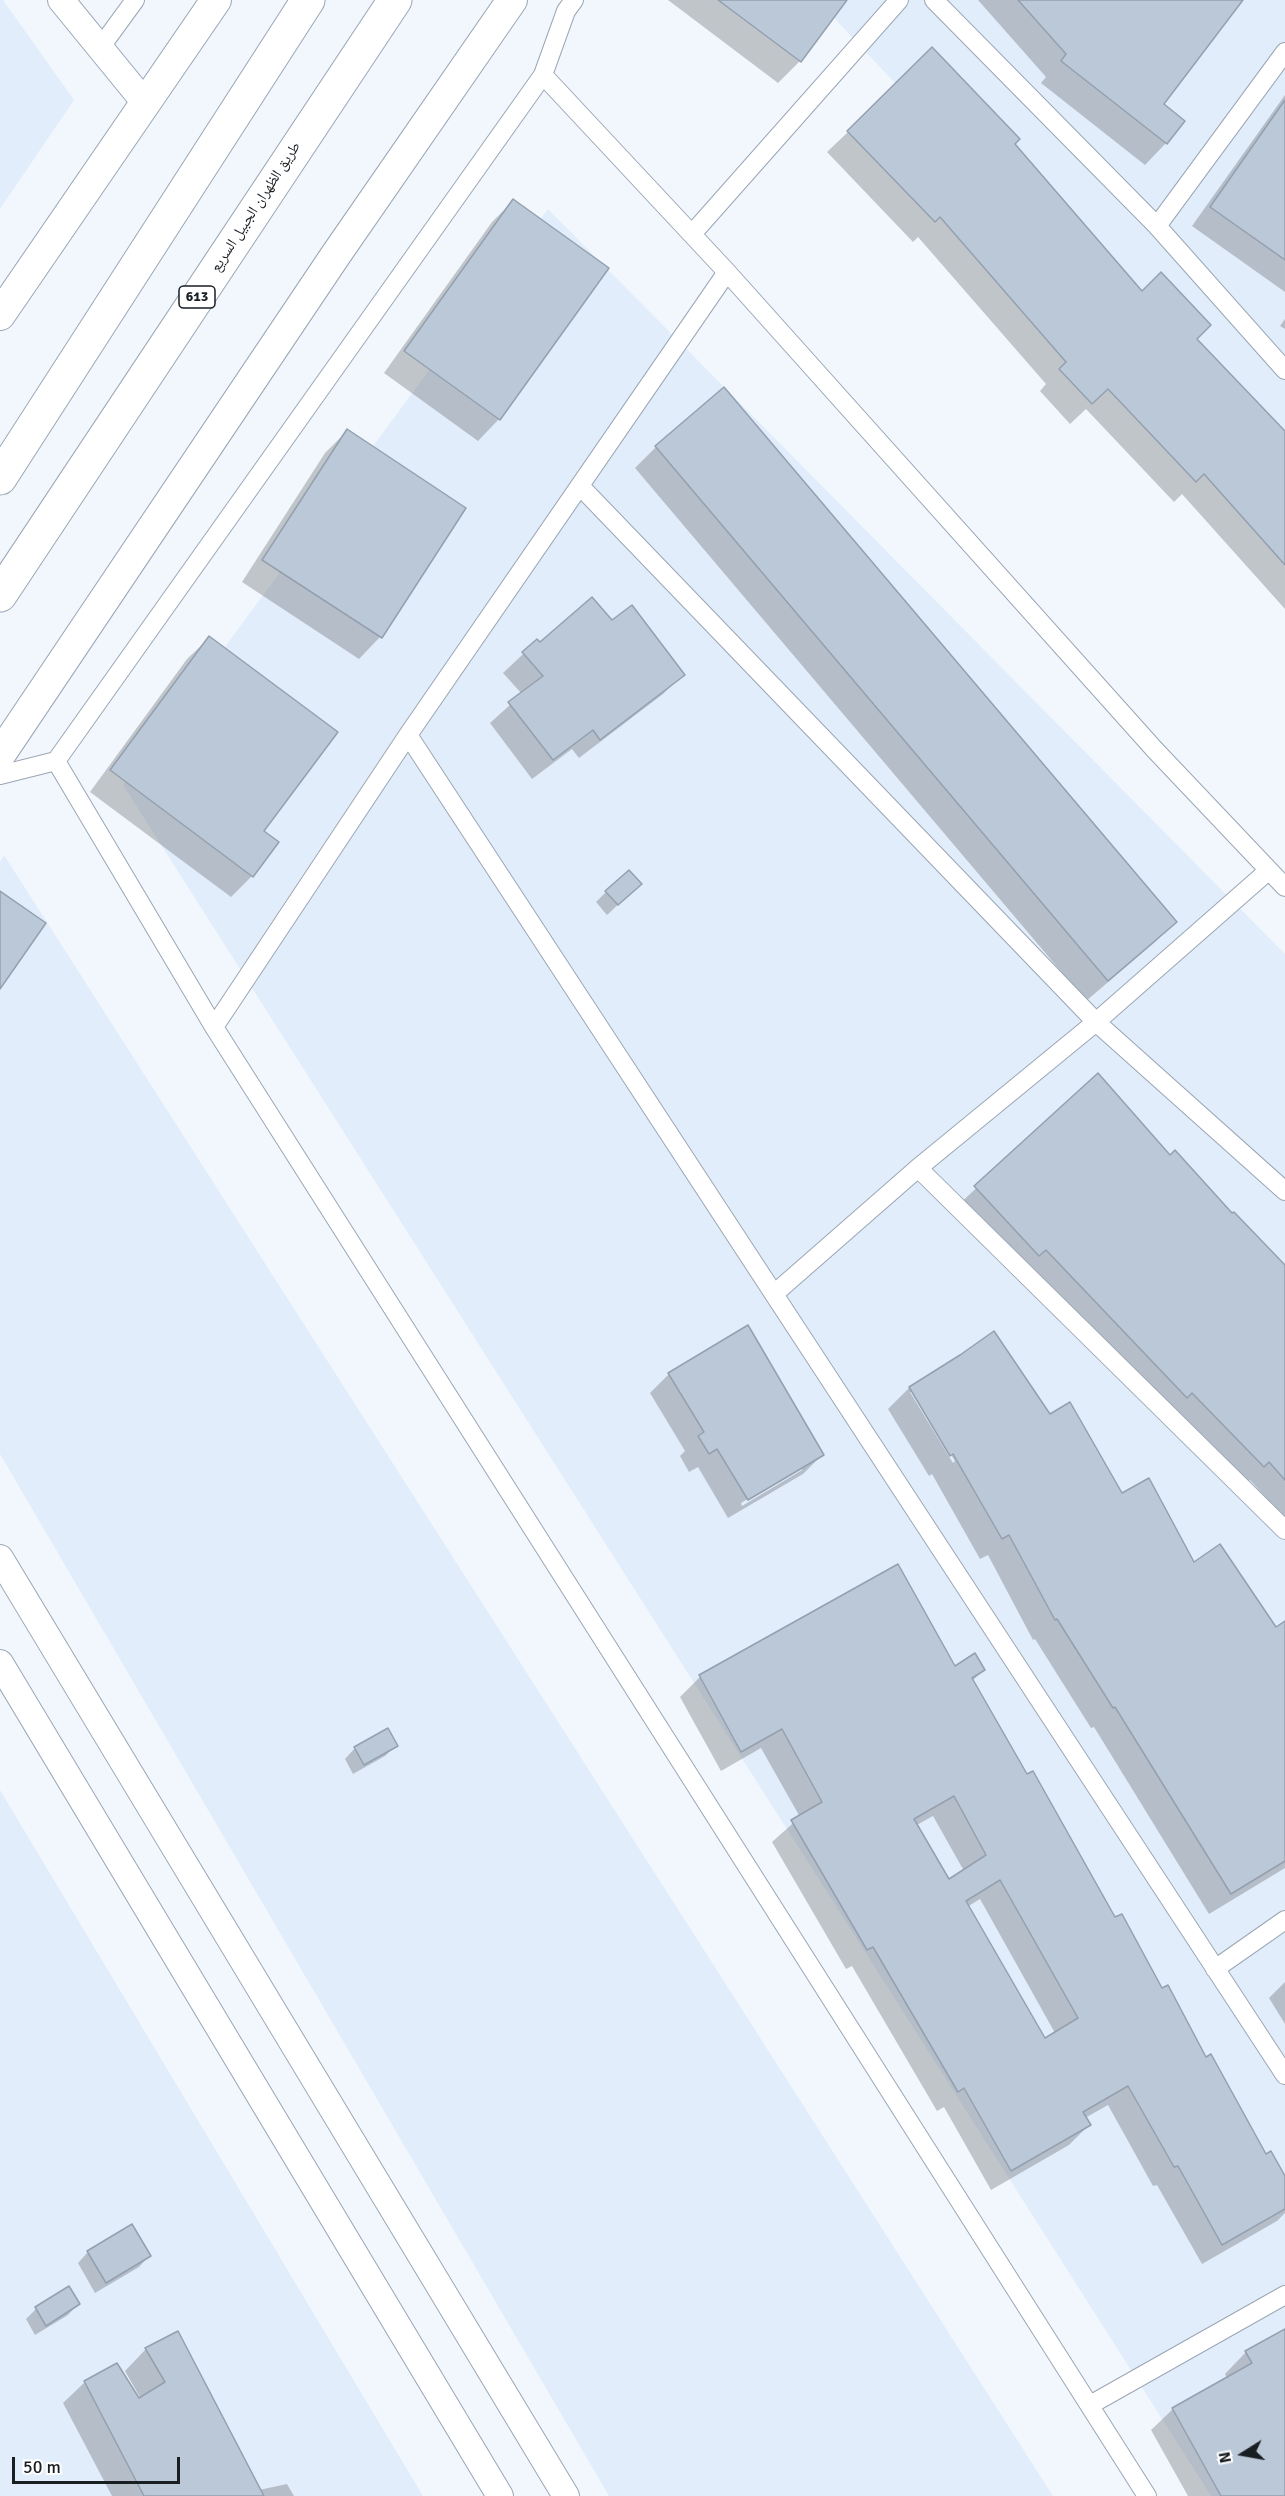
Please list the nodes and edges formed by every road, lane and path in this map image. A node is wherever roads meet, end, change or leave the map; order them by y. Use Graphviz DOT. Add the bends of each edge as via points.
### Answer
graph roads {
  1 [pos="61,0"];
  2 [pos="135,0"];
  3 [pos="216,0"];
  4 [pos="308,0"];
  5 [pos="395,0"];
  6 [pos="512,0"];
  7 [pos="574,0"];
  8 [pos="899,0"];
  9 [pos="934,0"];
  10 [pos="100,48"];
  11 [pos="1285,52"];
  12 [pos="543,75"];
  13 [pos="146,104"];
  14 [pos="1157,226"];
  15 [pos="692,234"];
  16 [pos="727,272"];
  17 [pos="0,315"];
  18 [pos="1285,369"];
  19 [pos="0,478"];
  20 [pos="580,486"];
  21 [pos="0,595"];
  22 [pos="408,735"];
  23 [pos="0,755"];
  24 [pos="56,761"];
  25 [pos="0,775"];
  26 [pos="1268,871"];
  27 [pos="1285,887"];
  28 [pos="1096,1022"];
  29 [pos="214,1027"];
  30 [pos="918,1168"];
  31 [pos="1285,1191"];
  32 [pos="774,1294"];
  33 [pos="1285,1530"];
  34 [pos="0,1558"];
  35 [pos="0,1663"];
  36 [pos="1285,1920"];
  37 [pos="1215,1969"];
  38 [pos="1285,2075"];
  39 [pos="1285,2295"];
  40 [pos="1090,2404"];
  41 [pos="500,2496"];
  42 [pos="566,2496"];
  43 [pos="1147,2496"];
  1 -- 10 [label="street"];
  2 -- 10 [label="street"];
  3 -- 13 [label="main road"];
  4 -- 19 [label="highway"];
  5 -- 21 [label="highway, طريق الظهران الجبيل السريع / 613"];
  6 -- 23 [label="main road"];
  7 -- 12 [label="street" via="566,11"];
  8 -- 15 [label="street"];
  9 -- 14 [label="street"];
  10 -- 13 [label="street"];
  11 -- 14 [label="street"];
  12 -- 15 [label="street"];
  12 -- 24 [label="street"];
  13 -- 17 [label="main road"];
  14 -- 18 [label="street"];
  15 -- 16 [label="street"];
  16 -- 20 [label="street"];
  16 -- 26 [label="street"];
  20 -- 22 [label="street"];
  20 -- 28 [label="street"];
  22 -- 29 [label="street"];
  22 -- 32 [label="street"];
  24 -- 25 [label="street"];
  24 -- 29 [label="street"];
  26 -- 27 [label="street"];
  26 -- 28 [label="street"];
  28 -- 30 [label="street"];
  28 -- 31 [label="street"];
  29 -- 40 [label="street"];
  30 -- 32 [label="street"];
  30 -- 33 [label="street"];
  32 -- 37 [label="street"];
  34 -- 42 [label="street"];
  35 -- 41 [label="street"];
  36 -- 37 [label="street"];
  37 -- 38 [label="street"];
  39 -- 40 [label="street"];
  40 -- 43 [label="street"];
}
